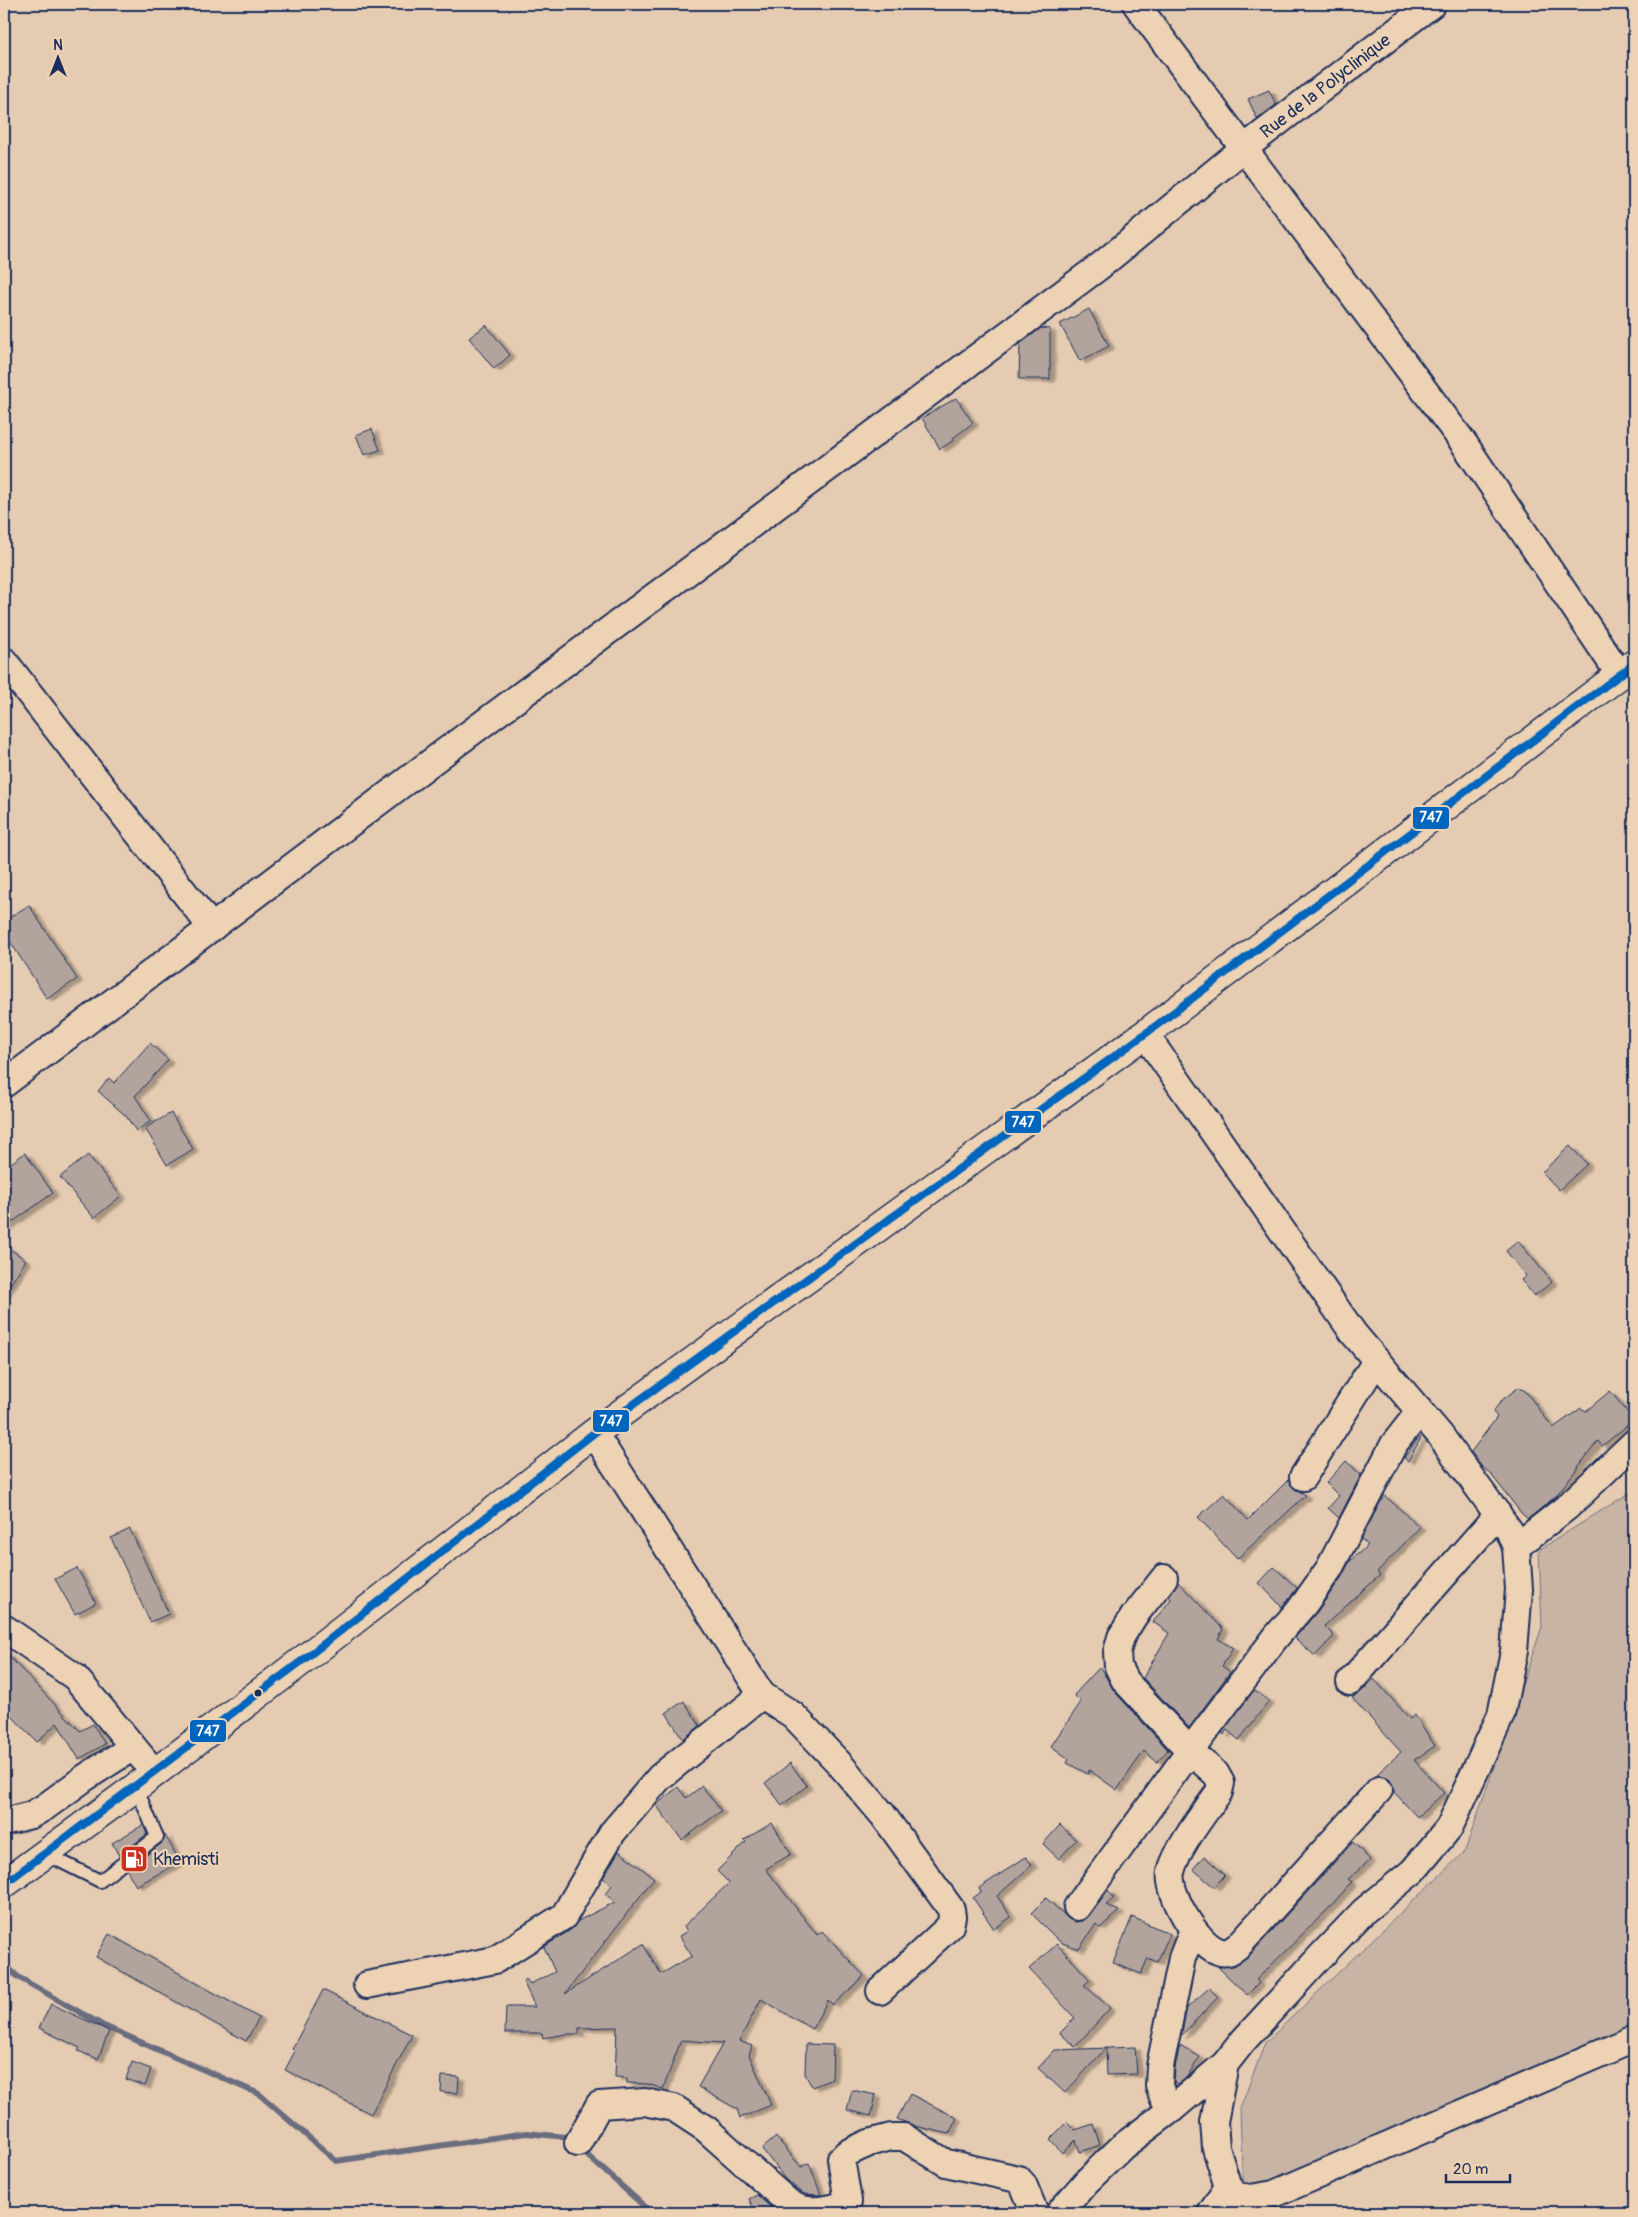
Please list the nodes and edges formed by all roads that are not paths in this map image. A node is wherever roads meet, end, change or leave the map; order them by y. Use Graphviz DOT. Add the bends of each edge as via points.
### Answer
graph roads {
  1 [pos="1136,4"];
  2 [pos="1432,4"];
  3 [pos="1244,149"];
  4 [pos="4,661"];
  5 [pos="1627,670"];
  6 [pos="212,928"];
  7 [pos="1145,1034"];
  8 [pos="4,1084"];
  9 [pos="1376,1361"];
  10 [pos="1420,1411"];
  11 [pos="594,1433"];
  12 [pos="1634,1443"];
  13 [pos="1302,1477"];
  14 [pos="1498,1514"];
  15 [pos="1516,1548"];
  16 [pos="1164,1578"];
  17 [pos="4,1628"];
  18 [pos="1350,1682"];
  19 [pos="762,1695"];
  20 [pos="133,1747"];
  21 [pos="1190,1751"];
  22 [pos="146,1780"];
  23 [pos="1379,1790"];
  24 [pos="4,1822"];
  25 [pos="40,1858"];
  26 [pos="4,1884"];
  27 [pos="1077,1907"];
  28 [pos="1193,1930"];
  29 [pos="367,1985"];
  30 [pos="880,1991"];
  31 [pos="1634,2039"];
  32 [pos="1225,2064"];
  33 [pos="1172,2109"];
  34 [pos="578,2143"];
  35 [pos="1228,2187"];
  36 [pos="1035,2213"];
  37 [pos="1059,2213"];
  38 [pos="1212,2213"];
  1 -- 3 [label="street"];
  2 -- 3 [label="street, Rue de la Polyclinique"];
  3 -- 5 [label="street" via="1463,442"];
  3 -- 6 [label="street, Rue de la Polyclinique" via="1100,266"];
  4 -- 6 [label="street"];
  5 -- 7 [label="main road"];
  6 -- 8 [label="street, Rue de la Polyclinique"];
  7 -- 9 [label="street"];
  7 -- 11 [label="main road"];
  9 -- 10 [label="street"];
  9 -- 13 [label="street"];
  10 -- 14 [label="street"];
  10 -- 21 [label="street" via="1394,1444 1329,1569"];
  11 -- 19 [label="street"];
  11 -- 22 [label="main road"];
  12 -- 15 [label="street" via="1567,1507"];
  14 -- 15 [label="street"];
  14 -- 18 [label="street"];
  15 -- 32 [label="street" via="1518,1607 1514,1651 1501,1715 1449,1828 1413,1871 1364,1911 1321,1956"];
  16 -- 21 [label="street" via="1121,1637 1118,1667 1125,1681"];
  17 -- 20 [label="street" via="75,1677"];
  19 -- 29 [label="street" via="660,1776 612,1833 564,1916 495,1960"];
  19 -- 30 [label="street" via="793,1715 838,1762 883,1815 951,1908 950,1926"];
  20 -- 22 [label="street"];
  20 -- 24 [label="street" via="86,1776 45,1807 31,1815"];
  21 -- 27 [label="street"];
  21 -- 28 [label="street" via="1216,1774 1220,1783 1218,1792 1176,1857 1171,1872 1176,1896"];
  22 -- 25 [label="main road"];
  22 -- 25 [label="lane" via="157,1837 100,1881"];
  23 -- 28 [label="street" via="1240,1946 1228,1953 1218,1952"];
  25 -- 26 [label="main road"];
  28 -- 33 [label="street" via="1180,1966 1160,2066 1163,2097"];
  31 -- 35 [label="street" via="1274,2194 1251,2198 1236,2196"];
  32 -- 33 [label="street"];
  32 -- 35 [label="street" via="1214,2122 1216,2148"];
  33 -- 37 [label="street" via="1122,2146"];
  34 -- 36 [label="street" via="599,2105 646,2102 674,2108 706,2129 788,2202 802,2209 818,2210 848,2201 841,2159 847,2153 891,2136 904,2137 946,2163 1018,2179"];
  35 -- 38 [label="street"];
}
